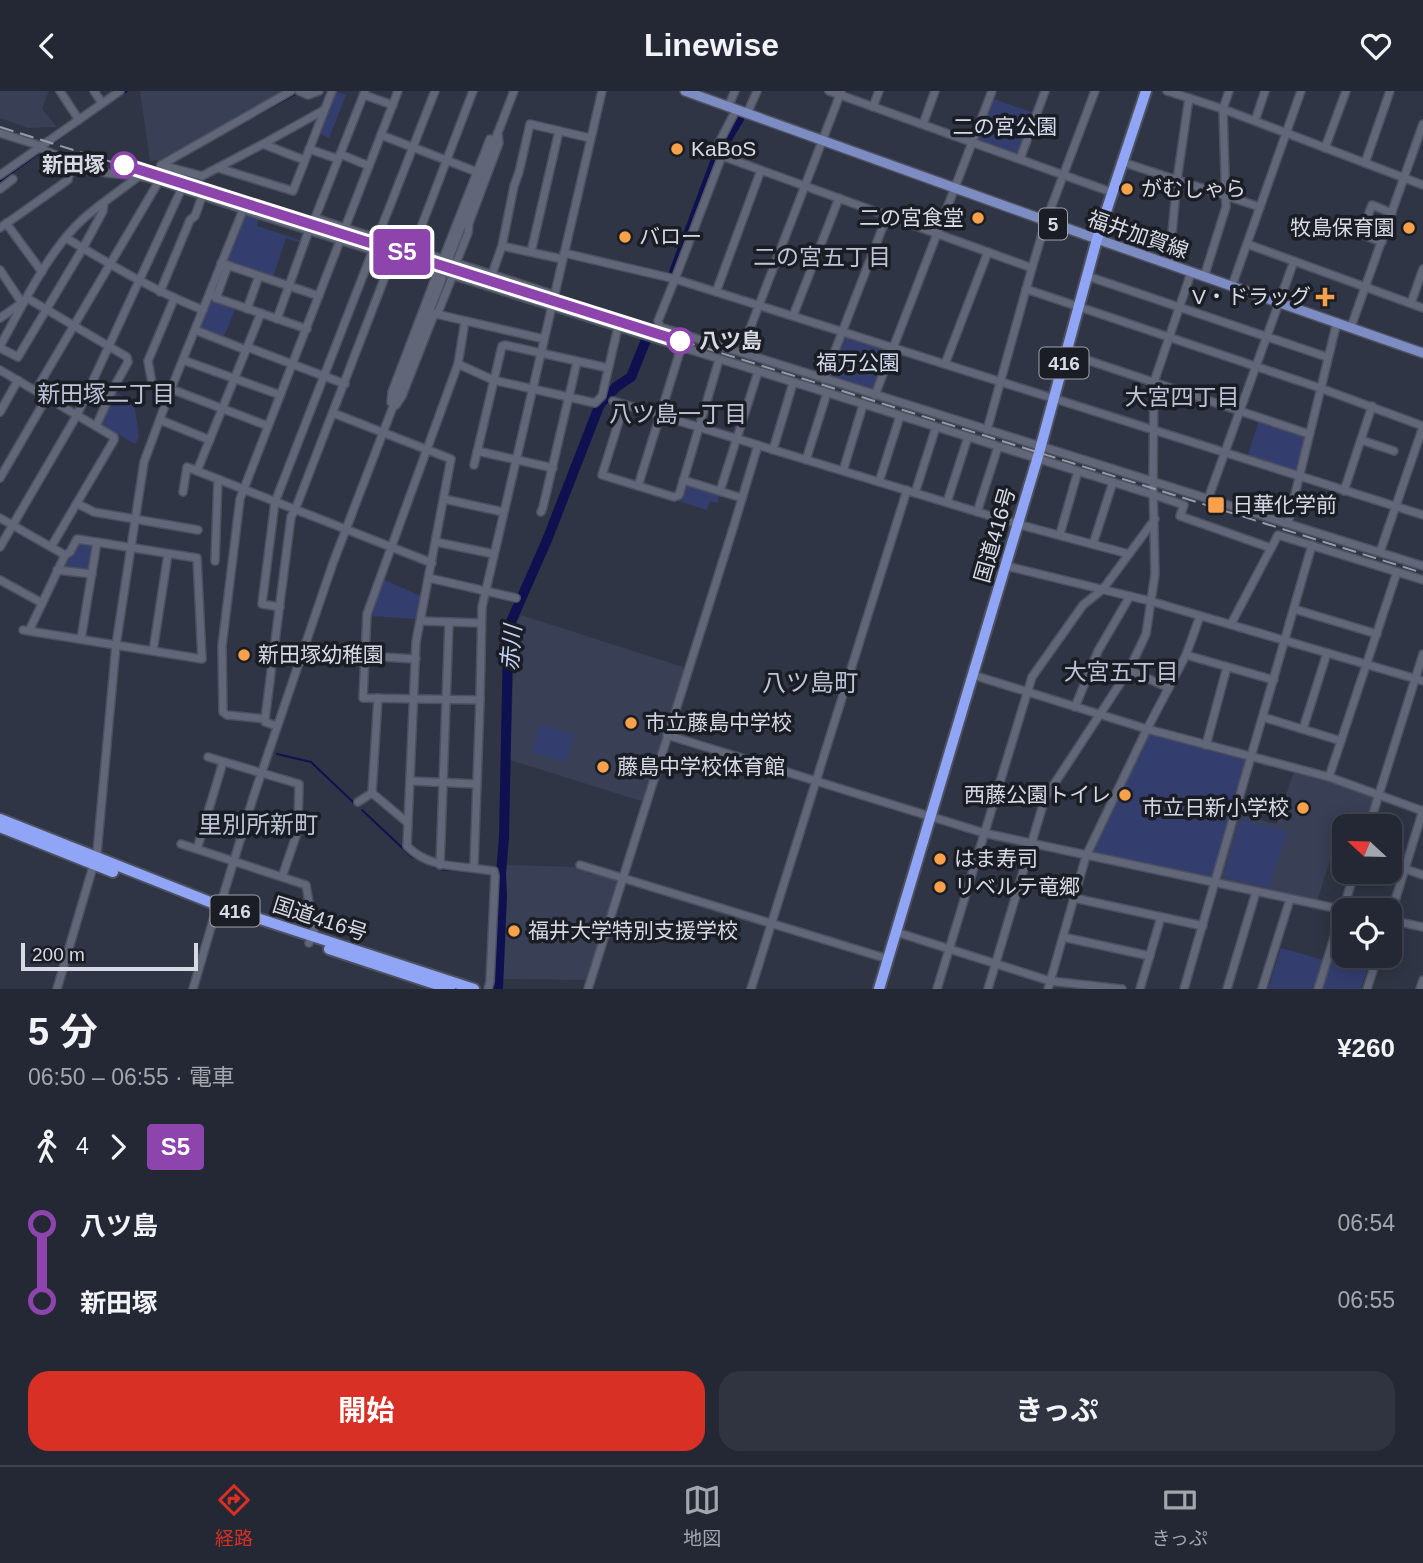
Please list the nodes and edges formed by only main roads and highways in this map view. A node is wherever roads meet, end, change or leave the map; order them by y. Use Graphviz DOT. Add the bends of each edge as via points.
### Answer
graph roads {
  1 [pos="1146,91"];
  2 [pos="692,92"];
  3 [pos="1097,239"];
  4 [pos="1423,353"];
  5 [pos="0,819"];
  6 [pos="0,827"];
  7 [pos="95,861"];
  8 [pos="378,962"];
  9 [pos="450,989"];
  10 [pos="474,989"];
  11 [pos="879,989"];
  1 -- 3 [label="highway, 国道416号 / 416"];
  2 -- 3 [label="main road, 福井加賀線 / 5"];
  3 -- 4 [label="main road, 福井加賀線 / 5"];
  3 -- 11 [label="highway, 国道416号 / 416" via="1038,459"];
  5 -- 7 [label="highway, 国道416号 / 416"];
  6 -- 7 [label="highway, 国道416号 / 416"];
  7 -- 8 [label="highway, 国道416号 / 416" via="218,909"];
  8 -- 9 [label="highway, 国道416号 / 416"];
  8 -- 10 [label="highway, 国道416号 / 416"];
}
